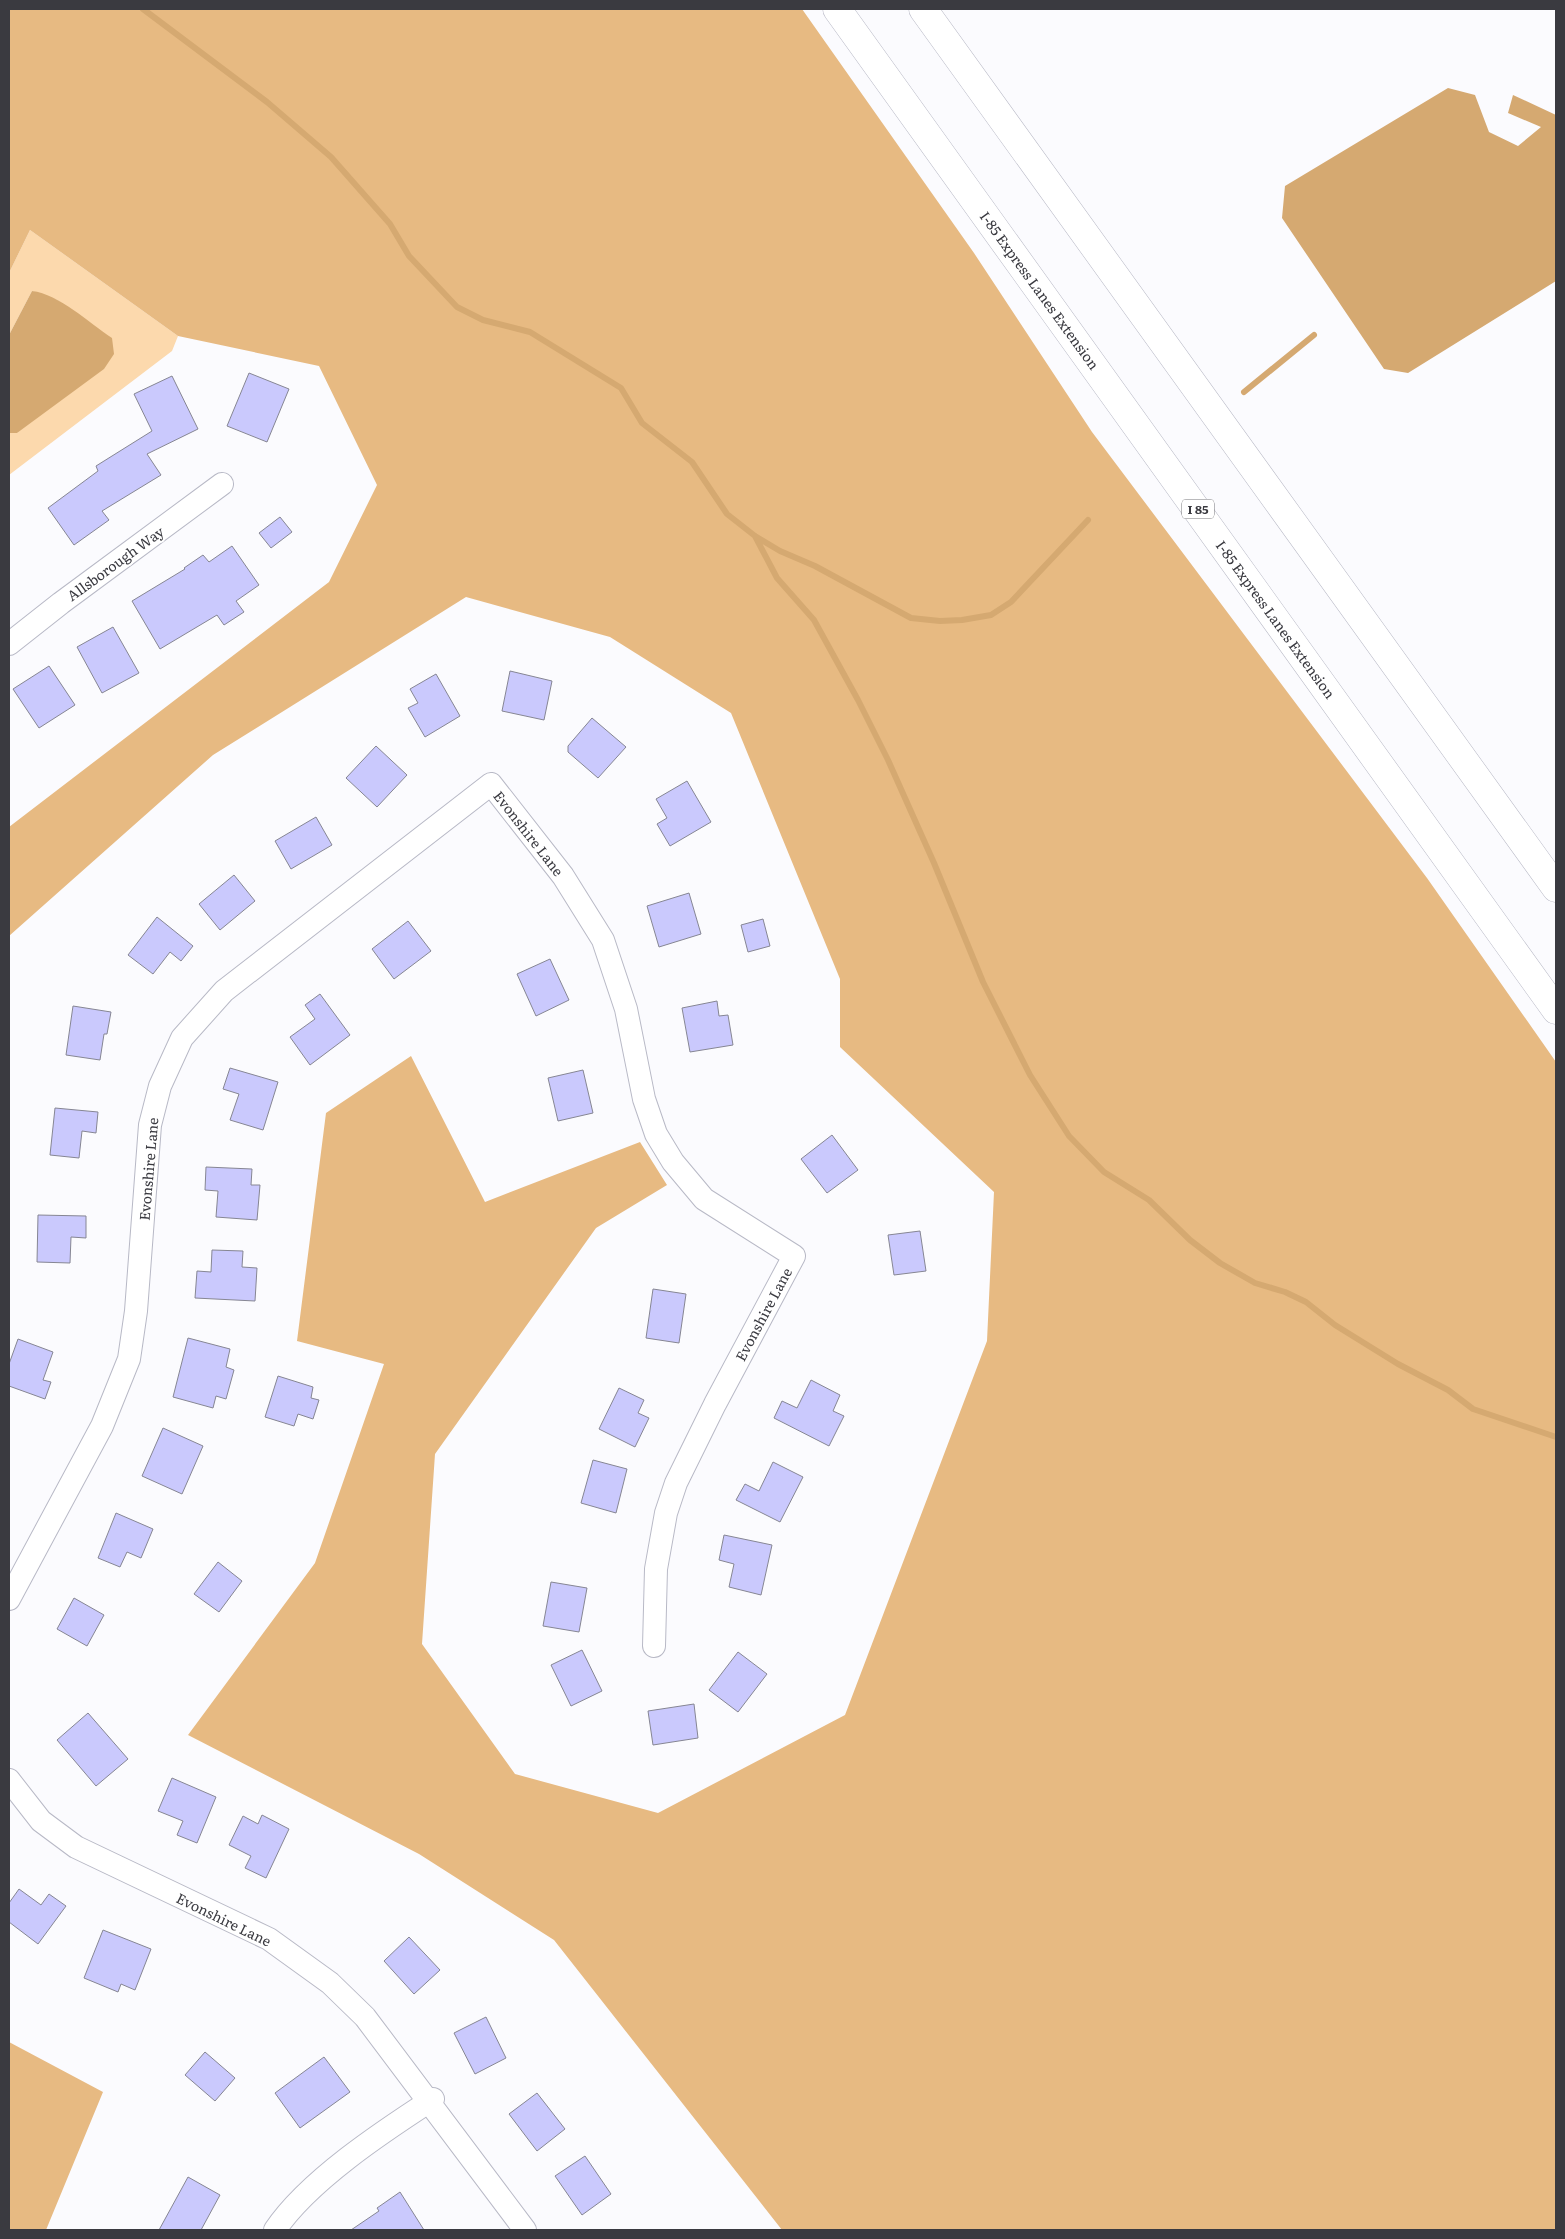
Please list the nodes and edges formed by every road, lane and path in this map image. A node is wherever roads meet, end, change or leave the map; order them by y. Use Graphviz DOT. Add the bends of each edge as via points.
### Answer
graph roads {
  1 [pos="838,9"];
  2 [pos="923,9"];
  3 [pos="222,484"];
  4 [pos="9,644"];
  5 [pos="1556,888"];
  6 [pos="1556,1010"];
  7 [pos="9,1599"];
  8 [pos="654,1646"];
  9 [pos="9,1780"];
  10 [pos="431,2100"];
  11 [pos="275,2230"];
  12 [pos="525,2230"];
  1 -- 6 [label="highway, I-85 Express Lanes Extension / I 85"];
  2 -- 5 [label="highway"];
  3 -- 4 [label="street, Allsborough Way"];
  7 -- 8 [label="street, Evonshire Lane" via="102,1426 129,1359 136,1311 150,1125 160,1086 182,1038 224,991 491,784 563,876 603,940 626,1009 644,1099 656,1134 673,1162 704,1199 794,1256 676,1483 666,1513 656,1569"];
  9 -- 10 [label="street, Evonshire Lane" via="41,1821 76,1848 268,1939 330,1982 365,2017"];
  10 -- 11 [label="street" via="353,2154 288,2210"];
  10 -- 12 [label="street, Evonshire Lane"];
}
